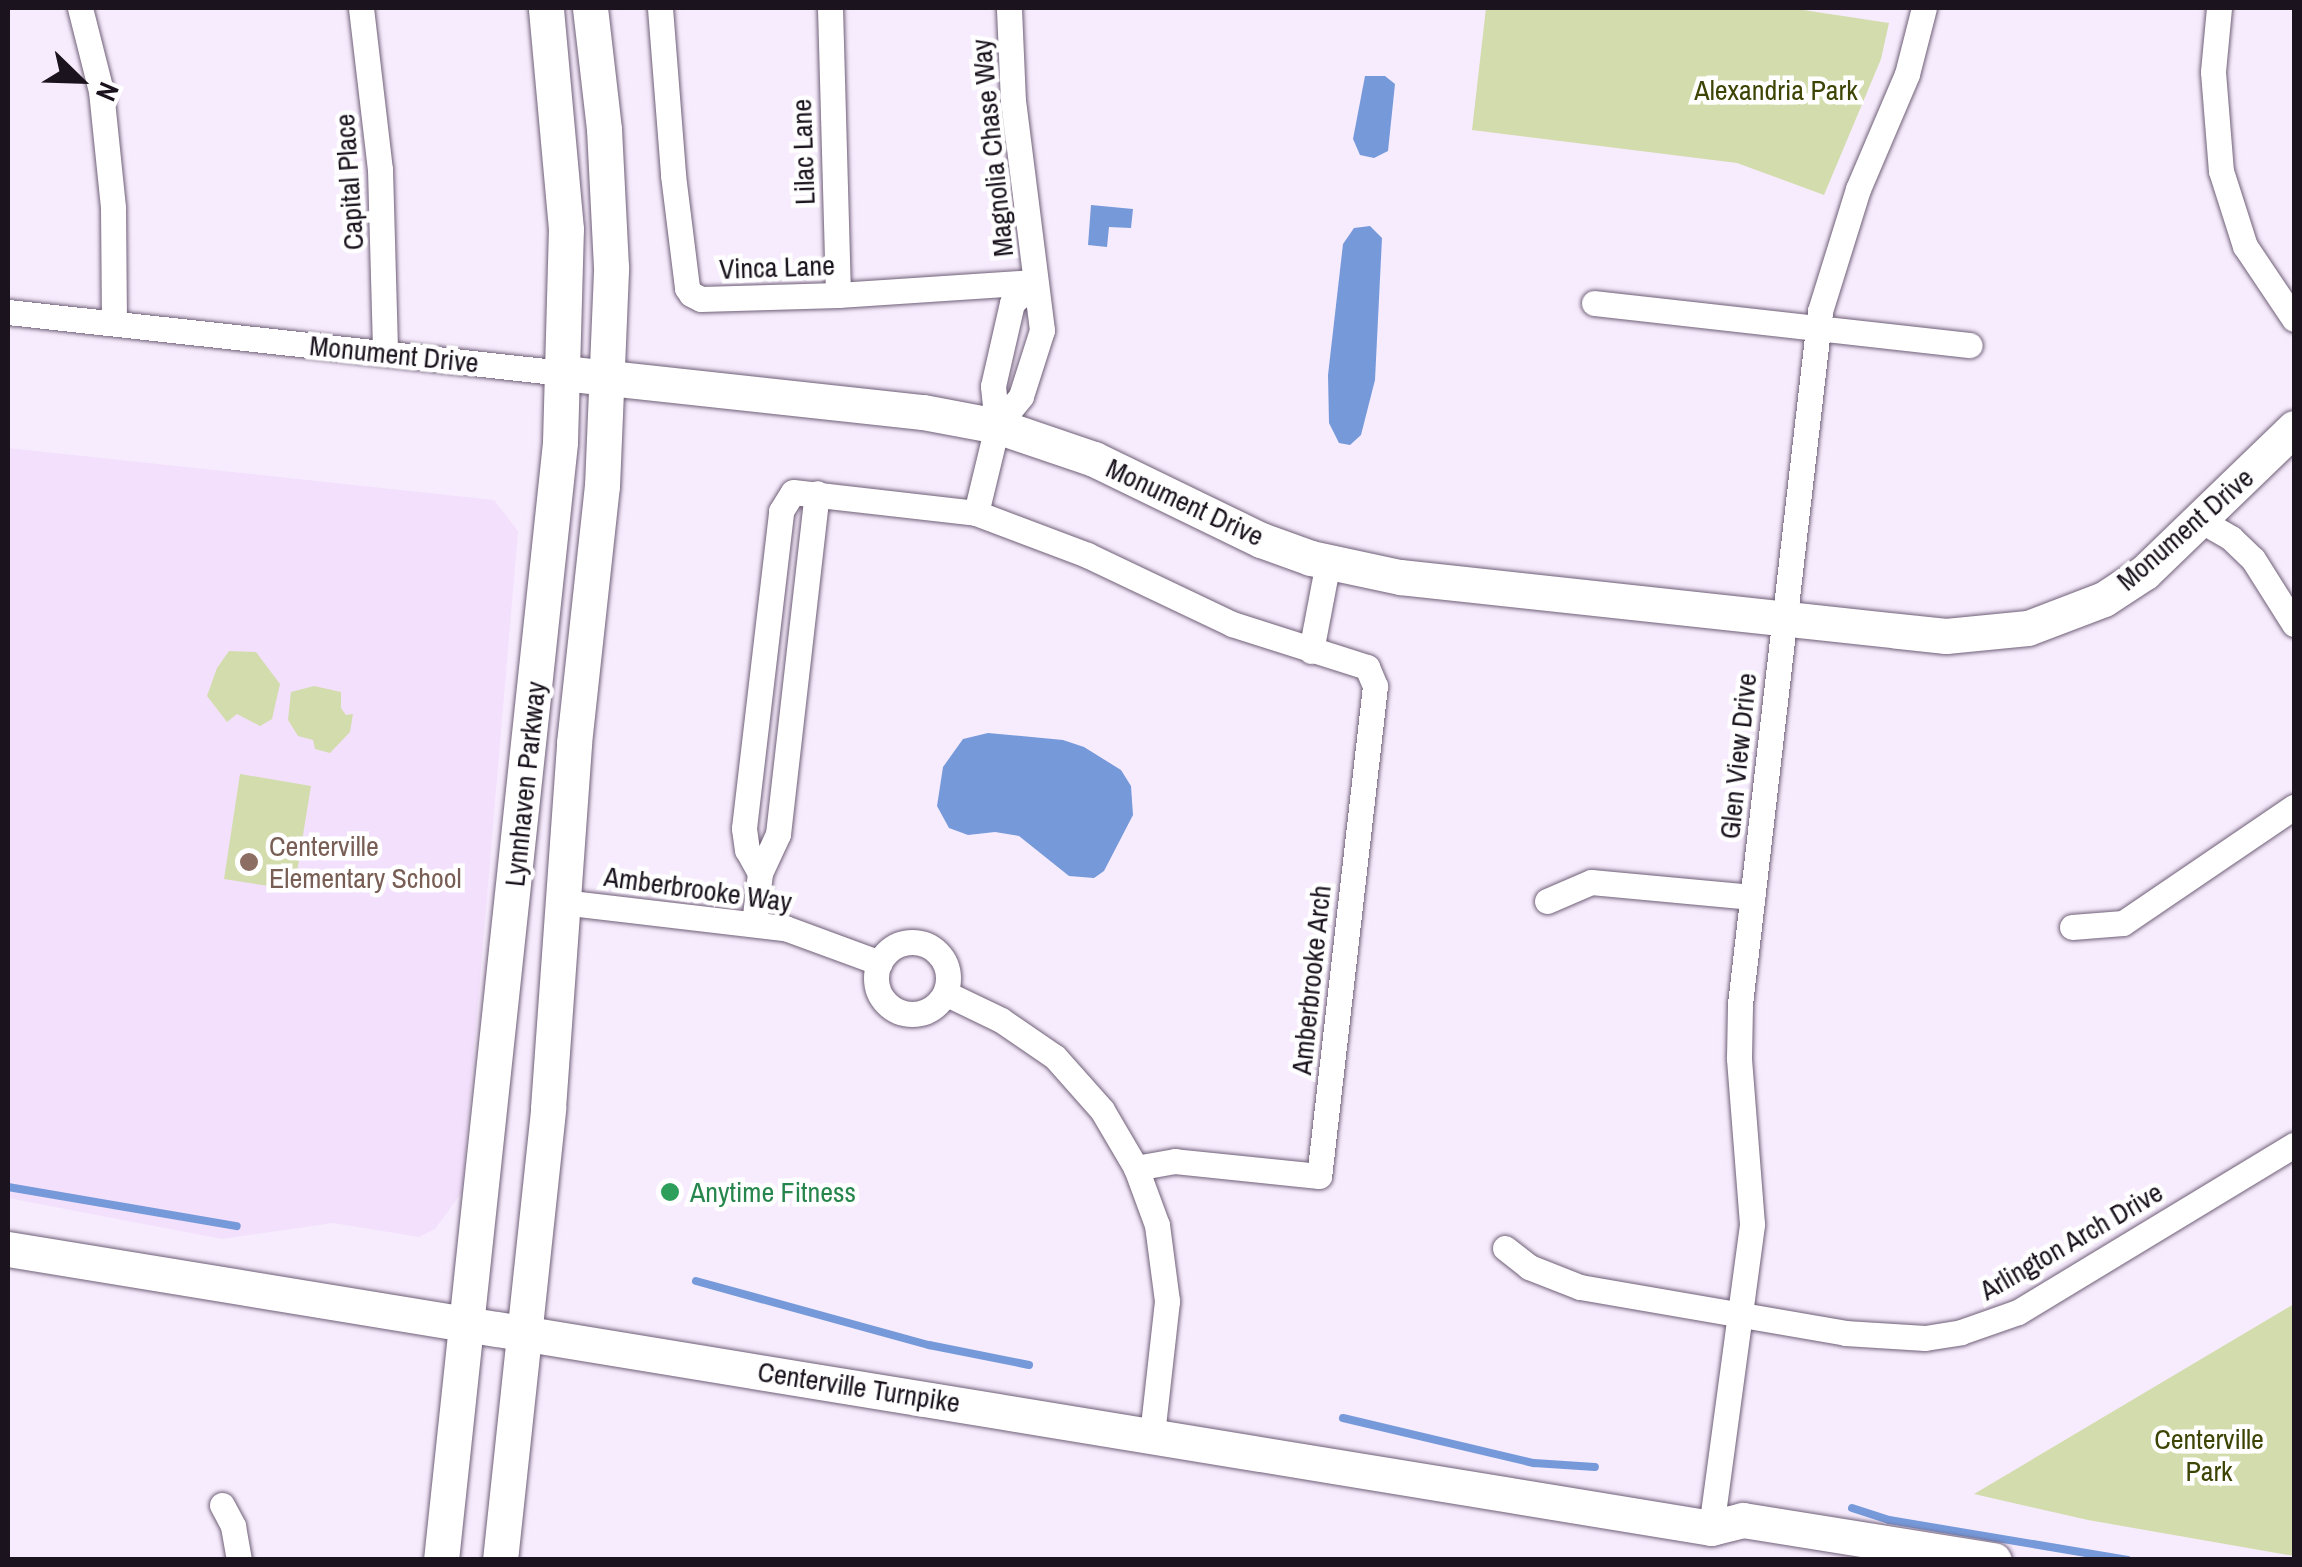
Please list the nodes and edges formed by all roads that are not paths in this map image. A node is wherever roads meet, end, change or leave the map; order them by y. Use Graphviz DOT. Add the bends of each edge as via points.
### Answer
graph roads {
  1 [pos="80,8"];
  2 [pos="360,8"];
  3 [pos="546,8"];
  4 [pos="590,8"];
  5 [pos="660,8"];
  6 [pos="830,8"];
  7 [pos="1009,8"];
  8 [pos="1924,8"];
  9 [pos="2219,8"];
  10 [pos="1035,282"];
  11 [pos="838,295"];
  12 [pos="1594,303"];
  13 [pos="8,312"];
  14 [pos="2294,319"];
  15 [pos="114,323"];
  16 [pos="1818,328"];
  17 [pos="1970,345"];
  18 [pos="385,353"];
  19 [pos="563,373"];
  20 [pos="606,378"];
  21 [pos="997,426"];
  22 [pos="2294,428"];
  23 [pos="817,493"];
  24 [pos="976,512"];
  25 [pos="2200,520"];
  26 [pos="1328,562"];
  27 [pos="1784,620"];
  28 [pos="2294,624"];
  29 [pos="1311,651"];
  30 [pos="2294,807"];
  31 [pos="760,873"];
  32 [pos="1752,897"];
  33 [pos="1547,901"];
  34 [pos="562,902"];
  35 [pos="754,924"];
  36 [pos="2072,927"];
  37 [pos="880,963"];
  38 [pos="944,993"];
  39 [pos="2294,1145"];
  40 [pos="1136,1168"];
  41 [pos="1505,1248"];
  42 [pos="8,1249"];
  43 [pos="1742,1318"];
  44 [pos="467,1321"];
  45 [pos="524,1330"];
  46 [pos="1152,1435"];
  47 [pos="222,1506"];
  48 [pos="1710,1528"];
  49 [pos="240,1560"];
  50 [pos="441,1560"];
  51 [pos="500,1560"];
  52 [pos="1844,1560"];
  53 [pos="1994,1560"];
  1 -- 15 [label="street" via="102,91"];
  2 -- 18 [label="street, Capital Place" via="380,169"];
  3 -- 19 [label="main road, Lynnhaven Parkway" via="566,229"];
  4 -- 20 [label="main road, Lynnhaven Parkway" via="609,214"];
  5 -- 11 [label="street, Vinca Lane" via="687,288 701,299"];
  6 -- 11 [label="street, Lilac Lane"];
  7 -- 10 [label="street, Magnolia Chase Way" via="1012,101"];
  8 -- 16 [label="street, Glen View Drive" via="1908,74 1836,249"];
  9 -- 14 [label="street" via="2213,72 2221,171 2246,246"];
  10 -- 11 [label="street, Vinca Lane"];
  10 -- 21 [label="street, Magnolia Chase Way" via="1042,330 1022,396"];
  12 -- 16 [label="street"];
  13 -- 15 [label="street, Monument Drive"];
  15 -- 18 [label="street, Monument Drive"];
  16 -- 17 [label="street"];
  16 -- 27 [label="street, Glen View Drive"];
  18 -- 19 [label="street, Monument Drive"];
  19 -- 20 [label="main road, Monument Drive"];
  19 -- 44 [label="main road, Lynnhaven Parkway" via="553,528"];
  20 -- 21 [label="main road, Monument Drive"];
  20 -- 34 [label="main road, Lynnhaven Parkway" via="602,486"];
  21 -- 24 [label="street"];
  21 -- 26 [label="main road, Monument Drive" via="1094,459 1261,540"];
  22 -- 25 [label="main road, Monument Drive"];
  23 -- 24 [label="street, Amberbrooke Arch"];
  23 -- 31 [label="street" via="778,834"];
  23 -- 31 [label="street" via="793,492 781,511 744,828"];
  24 -- 29 [label="street, Amberbrooke Arch" via="1087,555 1218,618"];
  25 -- 27 [label="main road, Monument Drive" via="2146,572 2104,599 2028,628 1946,636"];
  25 -- 28 [label="street" via="2253,558"];
  26 -- 27 [label="main road, Monument Drive"];
  26 -- 29 [label="street"];
  27 -- 32 [label="street, Glen View Drive"];
  29 -- 40 [label="street, Amberbrooke Arch" via="1358,662 1375,686 1319,1176 1175,1162"];
  30 -- 36 [label="street" via="2123,923"];
  31 -- 35 [label="street"];
  32 -- 33 [label="street" via="1591,882"];
  32 -- 43 [label="street, Glen View Drive" via="1740,1004 1752,1224"];
  34 -- 35 [label="street, Amberbrooke Way"];
  34 -- 45 [label="main road, Lynnhaven Parkway"];
  35 -- 37 [label="street, Amberbrooke Way" via="784,928"];
  37 -- 38 [label="street" via="878,990 901,1012 924,1012"];
  37 -- 38 [label="street" via="901,944 924,943 947,967"];
  38 -- 40 [label="street" via="1056,1056 1102,1110"];
  39 -- 43 [label="street, Arlington Arch Drive" via="1990,1323 1924,1338 1887,1338"];
  40 -- 46 [label="street" via="1156,1225 1167,1301"];
  41 -- 43 [label="street, Arlington Arch Drive" via="1529,1267 1580,1287"];
  42 -- 44 [label="main road, Centerville Turnpike"];
  43 -- 48 [label="street, Glen View Drive"];
  44 -- 45 [label="main road, Centerville Turnpike"];
  44 -- 50 [label="main road, Lynnhaven Parkway"];
  45 -- 46 [label="main road, Centerville Turnpike"];
  45 -- 51 [label="main road, Lynnhaven Parkway"];
  46 -- 48 [label="main road, Centerville Turnpike"];
  47 -- 49 [label="street"];
  48 -- 52 [label="main road, Centerville Turnpike" via="1731,1542"];
  48 -- 53 [label="main road, Centerville Turnpike" via="1743,1520"];
}
